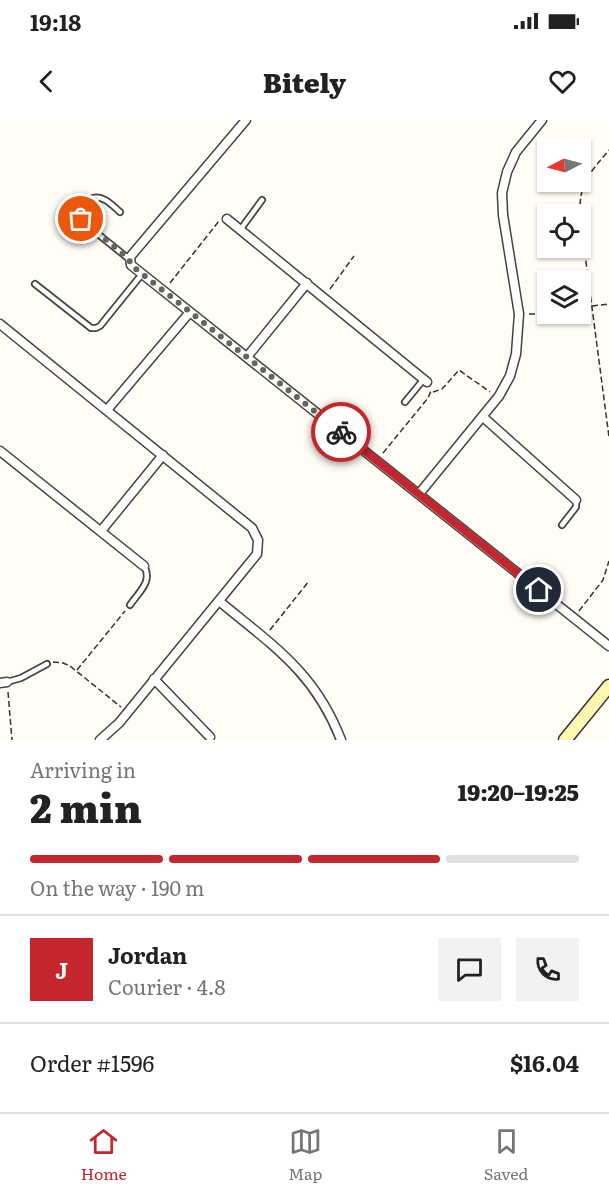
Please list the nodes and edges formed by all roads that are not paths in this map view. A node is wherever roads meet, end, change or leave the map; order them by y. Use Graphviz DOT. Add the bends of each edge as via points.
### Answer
graph roads {
  1 [pos="542,120"];
  2 [pos="242,121"];
  3 [pos="262,200"];
  4 [pos="120,212"];
  5 [pos="226,219"];
  6 [pos="240,230"];
  7 [pos="129,259"];
  8 [pos="142,274"];
  9 [pos="307,283"];
  10 [pos="35,284"];
  11 [pos="190,312"];
  12 [pos="0,324"];
  13 [pos="247,357"];
  14 [pos="426,381"];
  15 [pos="405,402"];
  16 [pos="107,410"];
  17 [pos="483,417"];
  18 [pos="0,451"];
  19 [pos="163,455"];
  20 [pos="419,494"];
  21 [pos="576,500"];
  22 [pos="562,525"];
  23 [pos="101,531"];
  24 [pos="144,566"];
  25 [pos="219,601"];
  26 [pos="130,604"];
  27 [pos="609,646"];
  28 [pos="47,664"];
  29 [pos="154,679"];
  30 [pos="4,683"];
  31 [pos="609,686"];
  32 [pos="210,737"];
  33 [pos="100,740"];
  34 [pos="341,740"];
  35 [pos="565,740"];
  1 -- 17 [label="street" via="516,153 502,193 519,314 516,354 510,376"];
  2 -- 7 [label="street"];
  3 -- 6 [label="lane"];
  4 -- 7 [label="lane" via="96,197 81,219"];
  5 -- 6 [label="street"];
  6 -- 9 [label="street"];
  7 -- 8 [label="street"];
  8 -- 10 [label="lane" via="96,328"];
  8 -- 11 [label="street"];
  9 -- 13 [label="street"];
  9 -- 14 [label="street"];
  11 -- 13 [label="street"];
  11 -- 16 [label="street"];
  12 -- 16 [label="street"];
  13 -- 20 [label="street"];
  14 -- 15 [label="lane"];
  16 -- 19 [label="street"];
  17 -- 20 [label="street"];
  17 -- 21 [label="street"];
  18 -- 23 [label="street"];
  19 -- 23 [label="street"];
  19 -- 25 [label="street" via="256,533 257,554"];
  20 -- 27 [label="street"];
  21 -- 22 [label="lane" via="576,507"];
  23 -- 24 [label="street"];
  24 -- 26 [label="lane" via="146,584"];
  25 -- 29 [label="street"];
  25 -- 34 [label="street" via="297,667 317,691"];
  28 -- 30 [label="lane"];
  29 -- 32 [label="street"];
  29 -- 33 [label="street"];
  31 -- 35 [label="street"];
}
